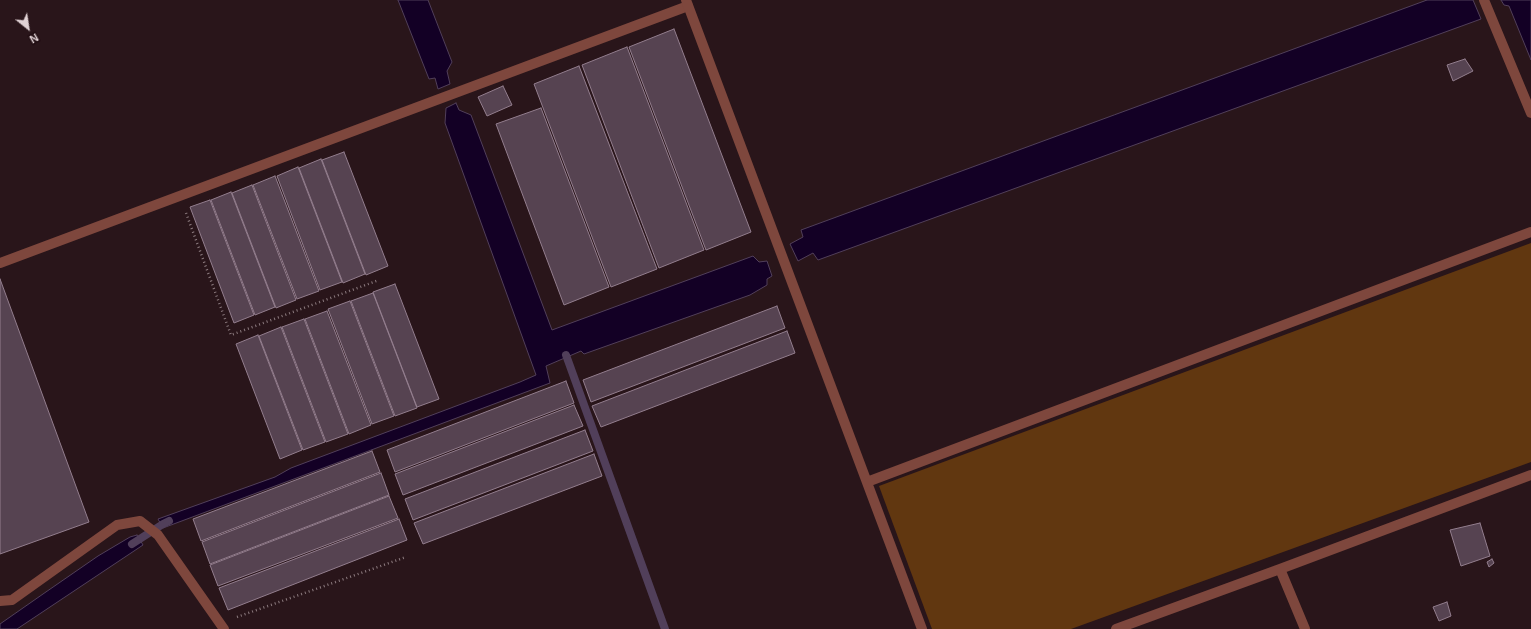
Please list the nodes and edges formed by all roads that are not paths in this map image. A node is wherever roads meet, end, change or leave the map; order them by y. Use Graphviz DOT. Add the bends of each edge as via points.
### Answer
graph roads {
  1 [pos="1484,0"];
  2 [pos="687,3"];
  3 [pos="1531,113"];
  4 [pos="1531,232"];
  5 [pos="0,263"];
  6 [pos="1531,475"];
  7 [pos="867,482"];
  8 [pos="1280,569"];
  9 [pos="0,601"];
  10 [pos="222,626"];
  11 [pos="922,629"];
  12 [pos="1116,629"];
  13 [pos="1305,629"];
  1 -- 3 [label="street"];
  2 -- 5 [label="street"];
  2 -- 7 [label="street"];
  4 -- 7 [label="street"];
  6 -- 8 [label="street"];
  7 -- 11 [label="street"];
  8 -- 12 [label="street"];
  8 -- 13 [label="street"];
  9 -- 10 [label="street" via="12,600 117,525 140,521 158,535"];
}
